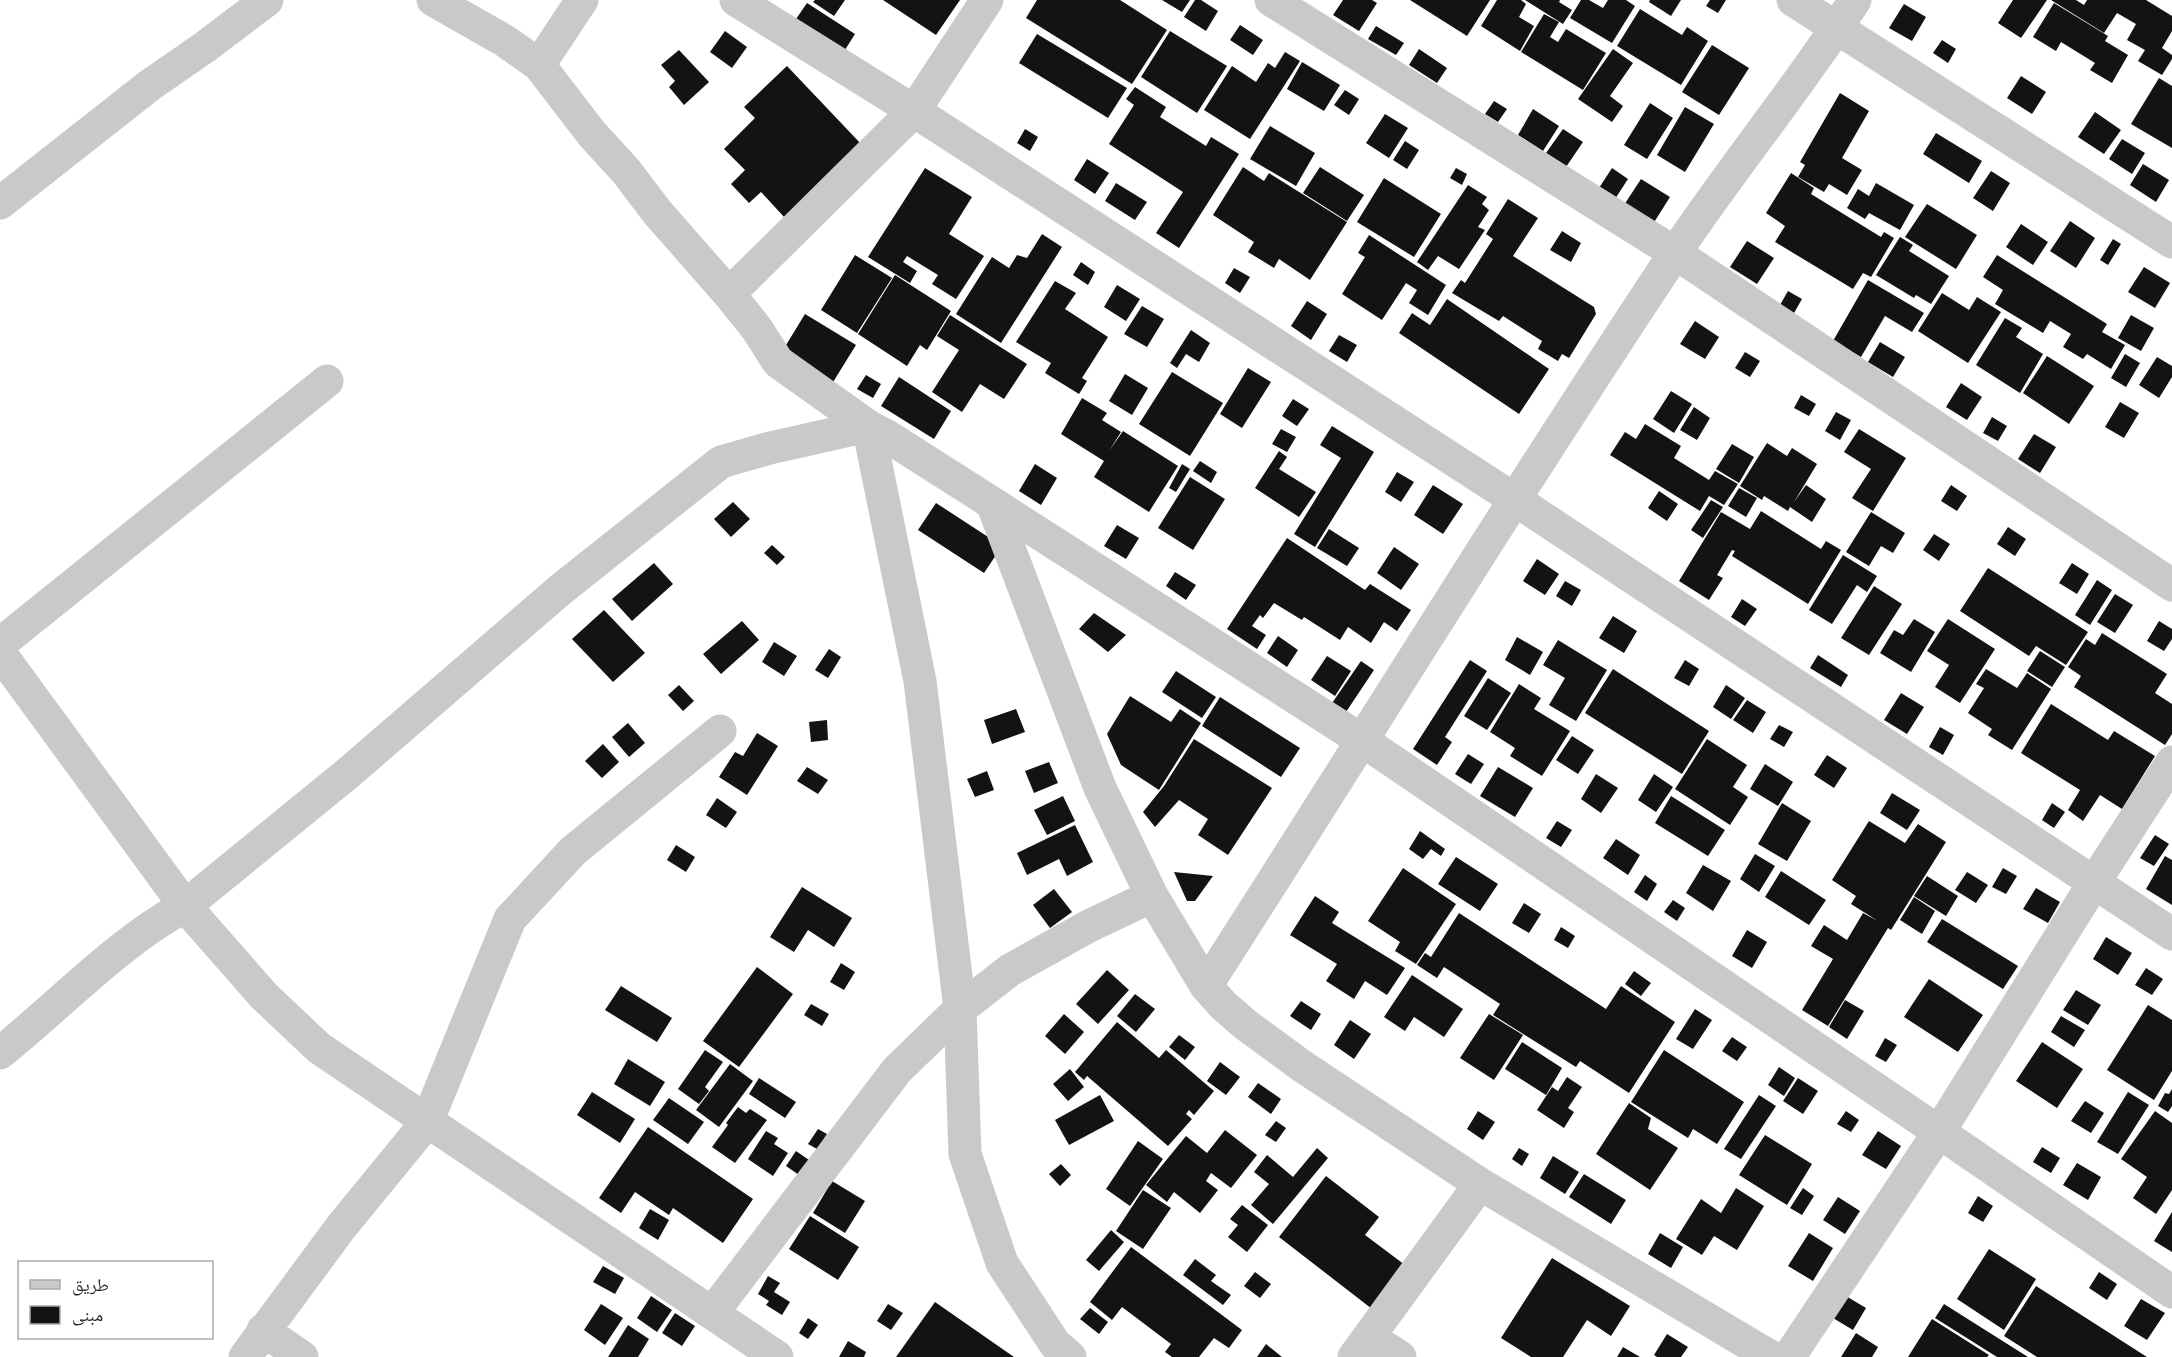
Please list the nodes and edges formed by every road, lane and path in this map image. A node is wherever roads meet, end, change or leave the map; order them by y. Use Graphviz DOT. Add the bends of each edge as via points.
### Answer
graph roads {
  1 [pos="267,0"];
  2 [pos="433,0"];
  3 [pos="582,0"];
  4 [pos="736,0"];
  5 [pos="987,0"];
  6 [pos="1271,0"];
  7 [pos="1793,0"];
  8 [pos="1855,0"];
  9 [pos="1837,28"];
  10 [pos="538,65"];
  11 [pos="914,111"];
  12 [pos="0,202"];
  13 [pos="2172,242"];
  14 [pos="1675,253"];
  15 [pos="729,294"];
  16 [pos="327,381"];
  17 [pos="868,426"];
  18 [pos="1514,499"];
  19 [pos="992,502"];
  20 [pos="2172,585"];
  21 [pos="0,644"];
  22 [pos="0,653"];
  23 [pos="720,731"];
  24 [pos="1363,741"];
  25 [pos="2172,762"];
  26 [pos="2095,881"];
  27 [pos="1152,896"];
  28 [pos="185,906"];
  29 [pos="2172,934"];
  30 [pos="1206,986"];
  31 [pos="960,1009"];
  32 [pos="0,1053"];
  33 [pos="427,1122"];
  34 [pos="1939,1132"];
  35 [pos="1480,1184"];
  36 [pos="2172,1292"];
  37 [pos="713,1312"];
  38 [pos="263,1330"];
  39 [pos="1361,1347"];
  40 [pos="244,1357"];
  41 [pos="302,1357"];
  42 [pos="777,1357"];
  43 [pos="1070,1357"];
  44 [pos="1400,1357"];
  45 [pos="1771,1357"];
  46 [pos="1789,1357"];
  1 -- 12 [label="street"];
  2 -- 10 [label="street" via="505,41"];
  3 -- 10 [label="street"];
  4 -- 11 [label="street"];
  5 -- 11 [label="street"];
  6 -- 14 [label="street"];
  7 -- 9 [label="street"];
  8 -- 9 [label="street"];
  9 -- 13 [label="street"];
  9 -- 14 [label="street"];
  10 -- 15 [label="street"];
  11 -- 15 [label="street"];
  11 -- 18 [label="street"];
  14 -- 18 [label="street"];
  14 -- 20 [label="street"];
  15 -- 17 [label="street" via="757,328 778,363"];
  16 -- 21 [label="street"];
  17 -- 19 [label="street"];
  17 -- 28 [label="street" via="722,462 560,590 347,774"];
  17 -- 31 [label="street" via="920,681"];
  18 -- 24 [label="street"];
  18 -- 26 [label="street"];
  19 -- 24 [label="street"];
  19 -- 27 [label="street" via="1100,788"];
  22 -- 28 [label="street"];
  23 -- 33 [label="street" via="573,852 510,919"];
  24 -- 30 [label="street"];
  24 -- 34 [label="street"];
  25 -- 26 [label="street"];
  26 -- 29 [label="street"];
  26 -- 34 [label="street"];
  27 -- 30 [label="street"];
  27 -- 31 [label="street" via="1010,970"];
  28 -- 32 [label="street" via="157,921 112,956"];
  28 -- 33 [label="street" via="264,996 320,1048"];
  30 -- 35 [label="street" via="1246,1025 1302,1066"];
  31 -- 37 [label="street" via="897,1070"];
  31 -- 43 [label="street" via="965,1154 1002,1263 1055,1344"];
  33 -- 37 [label="street"];
  33 -- 38 [label="street"];
  34 -- 36 [label="street"];
  34 -- 46 [label="street"];
  35 -- 39 [label="street"];
  35 -- 45 [label="street"];
  37 -- 42 [label="street"];
  38 -- 40 [label="street"];
  38 -- 41 [label="street"];
  39 -- 44 [label="street"];
}
